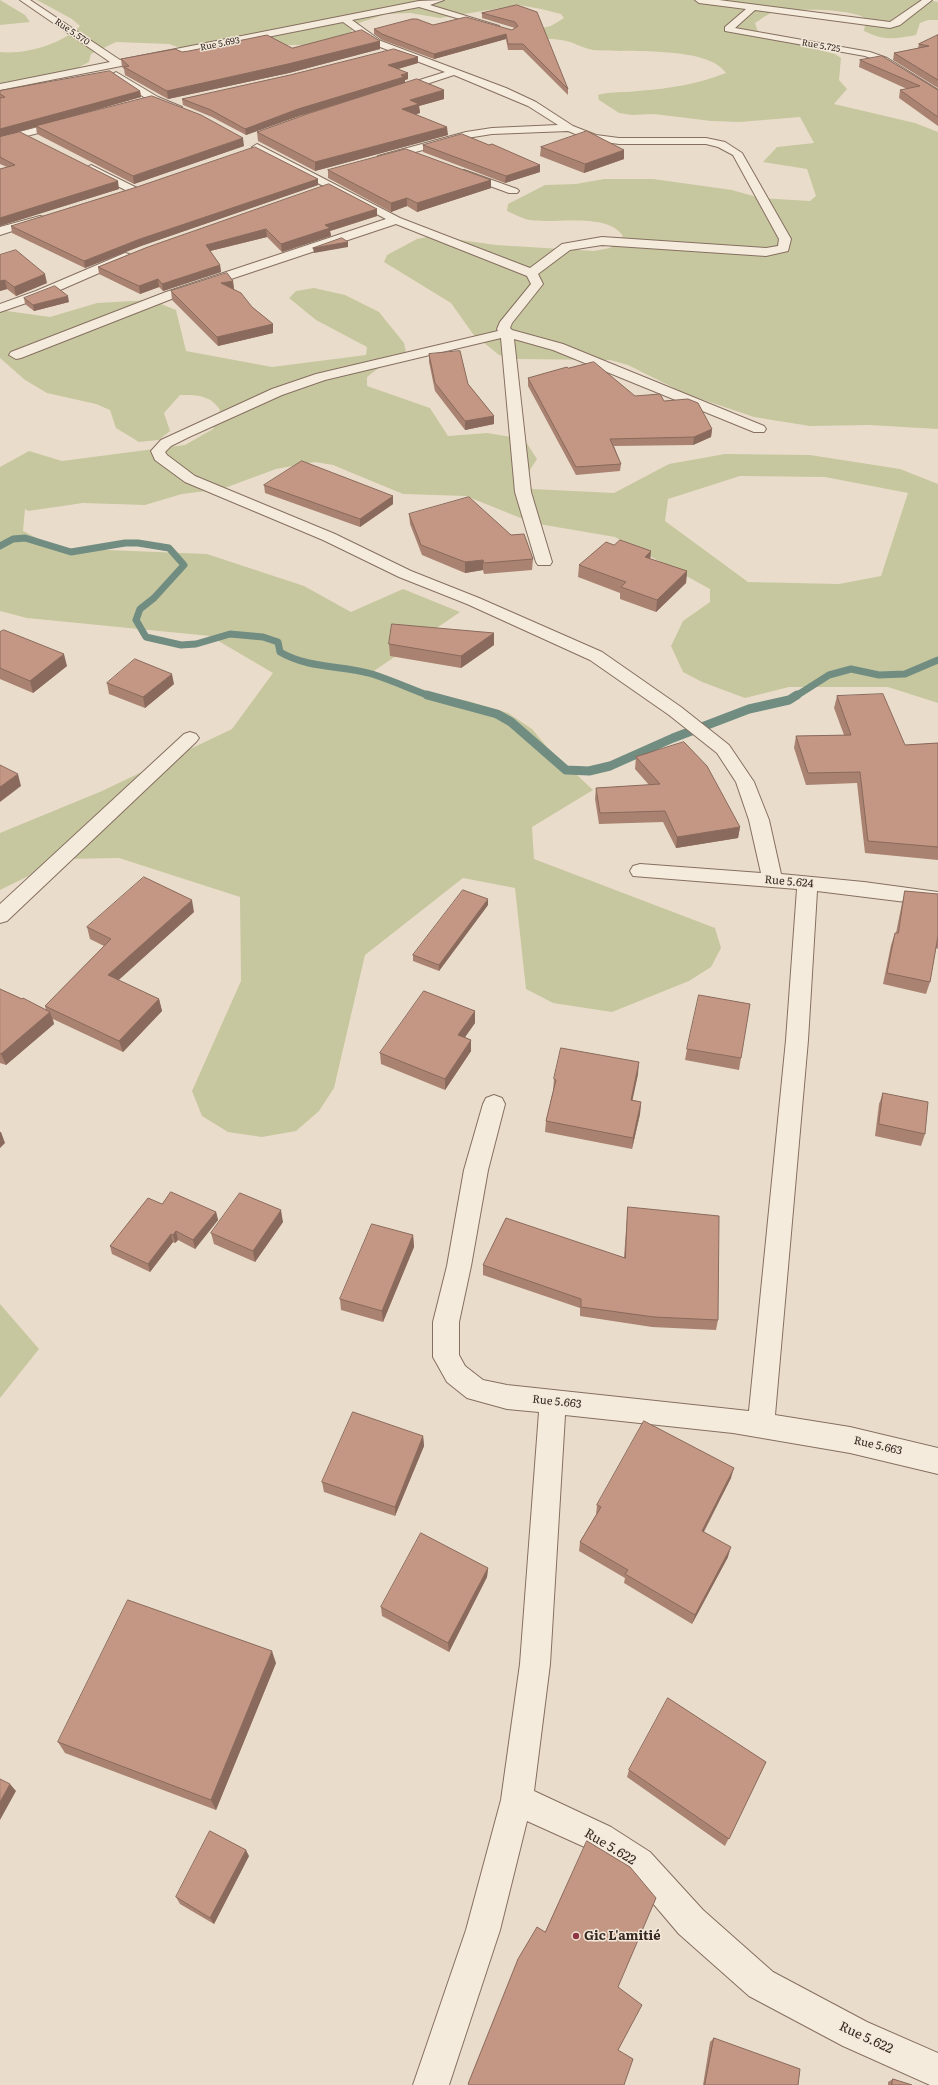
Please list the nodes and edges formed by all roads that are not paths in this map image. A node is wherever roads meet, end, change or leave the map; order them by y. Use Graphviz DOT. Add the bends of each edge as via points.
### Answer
graph roads {
  1 [pos="24,0"];
  2 [pos="409,0"];
  3 [pos="440,0"];
  4 [pos="699,0"];
  5 [pos="928,0"];
  6 [pos="420,4"];
  7 [pos="754,7"];
  8 [pos="345,19"];
  9 [pos="503,28"];
  10 [pos="393,50"];
  11 [pos="378,54"];
  12 [pos="119,64"];
  13 [pos="105,67"];
  14 [pos="454,72"];
  15 [pos="0,87"];
  16 [pos="388,93"];
  17 [pos="938,94"];
  18 [pos="154,98"];
  19 [pos="184,100"];
  20 [pos="140,102"];
  21 [pos="168,104"];
  22 [pos="189,112"];
  23 [pos="75,120"];
  24 [pos="569,128"];
  25 [pos="24,134"];
  26 [pos="0,140"];
  27 [pos="38,141"];
  28 [pos="253,142"];
  29 [pos="406,151"];
  30 [pos="428,159"];
  31 [pos="371,161"];
  32 [pos="78,162"];
  33 [pos="456,170"];
  34 [pos="328,173"];
  35 [pos="314,177"];
  36 [pos="147,185"];
  37 [pos="331,186"];
  38 [pos="133,190"];
  39 [pos="316,191"];
  40 [pos="513,191"];
  41 [pos="118,195"];
  42 [pos="50,216"];
  43 [pos="396,220"];
  44 [pos="0,231"];
  45 [pos="138,252"];
  46 [pos="531,273"];
  47 [pos="0,308"];
  48 [pos="507,333"];
  49 [pos="16,355"];
  50 [pos="759,429"];
  51 [pos="544,562"];
  52 [pos="190,738"];
  53 [pos="640,871"];
  54 [pos="773,880"];
  55 [pos="808,884"];
  56 [pos="938,899"];
  57 [pos="0,916"];
  58 [pos="494,1104"];
  59 [pos="553,1401"];
  60 [pos="761,1426"];
  61 [pos="938,1460"];
  62 [pos="517,1800"];
  63 [pos="938,2071"];
  64 [pos="431,2085"];
  1 -- 12 [label="street, Rue 5.570"];
  2 -- 6 [label="street"];
  3 -- 6 [label="street, Rue 5.693"];
  4 -- 7 [label="street"];
  5 -- 7 [label="street" via="890,25"];
  6 -- 8 [label="street, Rue 5.693"];
  6 -- 9 [label="street"];
  7 -- 17 [label="street, Rue 5.725" via="728,29 867,54 884,60"];
  8 -- 10 [label="street" via="378,44"];
  8 -- 12 [label="street, Rue 5.693"];
  10 -- 11 [label="street"];
  10 -- 14 [label="street"];
  12 -- 13 [label="street, Rue 5.693"];
  13 -- 15 [label="street, Rue 5.693"];
  13 -- 18 [label="street"];
  14 -- 16 [label="street"];
  14 -- 24 [label="street" via="532,104"];
  18 -- 20 [label="street"];
  18 -- 21 [label="street"];
  19 -- 21 [label="street"];
  21 -- 22 [label="street"];
  23 -- 25 [label="street"];
  24 -- 29 [label="street" via="492,131"];
  24 -- 46 [label="street" via="605,140 706,141 730,147 737,152 785,239 784,248 766,252 602,241 566,247"];
  25 -- 26 [label="street"];
  25 -- 27 [label="street"];
  28 -- 35 [label="street"];
  29 -- 30 [label="street"];
  29 -- 31 [label="street"];
  32 -- 38 [label="street"];
  33 -- 40 [label="street"];
  34 -- 35 [label="street"];
  35 -- 37 [label="street"];
  36 -- 38 [label="street"];
  37 -- 39 [label="street"];
  37 -- 43 [label="street"];
  38 -- 41 [label="street"];
  42 -- 44 [label="street"];
  43 -- 46 [label="street"];
  43 -- 49 [label="street" via="170,295"];
  45 -- 47 [label="street"];
  46 -- 48 [label="street" via="537,284 506,322 503,329"];
  48 -- 50 [label="street" via="558,347"];
  48 -- 51 [label="street" via="515,427 524,492"];
  48 -- 54 [label="street" via="321,377 277,392 166,443 158,451 160,457 190,479 329,537 405,574 480,604 596,656 724,749 745,782 759,820"];
  52 -- 57 [label="street"];
  53 -- 54 [label="street, Rue 5.624"];
  54 -- 55 [label="street, Rue 5.624"];
  55 -- 56 [label="street, Rue 5.624"];
  55 -- 60 [label="street" via="797,1040"];
  58 -- 59 [label="street, Rue 5.663" via="476,1170 446,1322 446,1357 456,1374 476,1390 507,1397"];
  59 -- 60 [label="street, Rue 5.663"];
  59 -- 62 [label="street" via="535,1664"];
  60 -- 61 [label="street, Rue 5.663" via="850,1440"];
  62 -- 63 [label="street, Rue 5.622" via="600,1838 639,1863 691,1922 761,1984 855,2034"];
  62 -- 64 [label="street" via="483,1930"];
}
